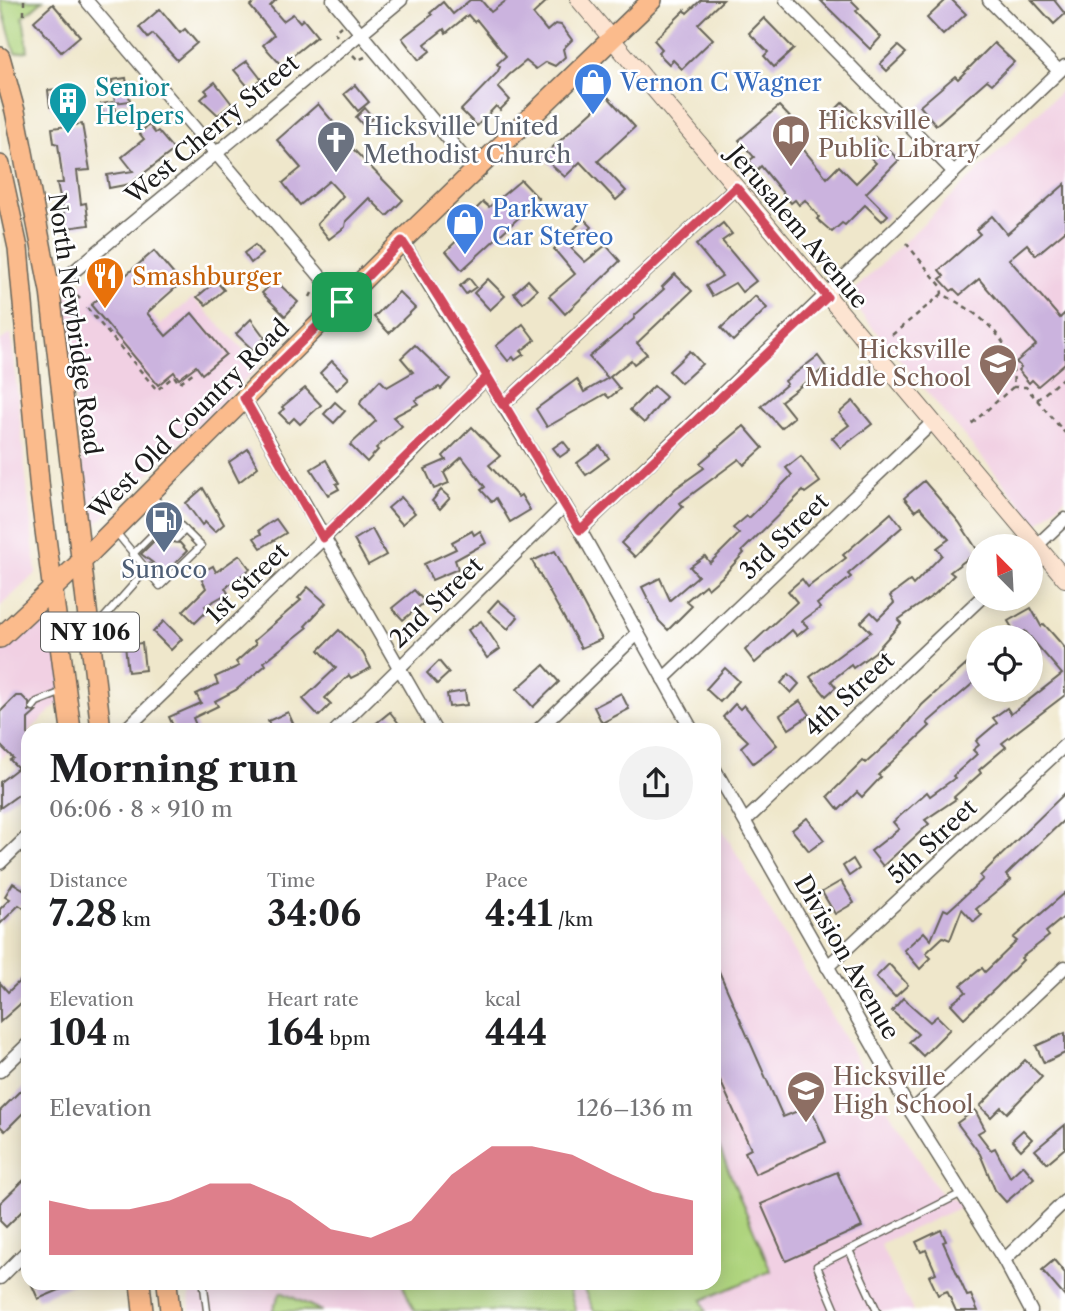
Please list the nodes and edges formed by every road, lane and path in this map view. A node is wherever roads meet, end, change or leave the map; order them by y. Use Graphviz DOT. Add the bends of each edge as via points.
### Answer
graph roads {
  1 [pos="24,0"];
  2 [pos="86,0"];
  3 [pos="333,0"];
  4 [pos="401,0"];
  5 [pos="579,0"];
  6 [pos="652,0"];
  7 [pos="786,0"];
  8 [pos="989,0"];
  9 [pos="24,17"];
  10 [pos="341,26"];
  11 [pos="334,33"];
  12 [pos="361,33"];
  13 [pos="613,40"];
  14 [pos="353,55"];
  15 [pos="365,57"];
  16 [pos="0,58"];
  17 [pos="1062,68"];
  18 [pos="6,97"];
  19 [pos="216,153"];
  20 [pos="0,165"];
  21 [pos="475,172"];
  22 [pos="954,172"];
  23 [pos="736,187"];
  24 [pos="3,194"];
  25 [pos="402,241"];
  26 [pos="906,243"];
  27 [pos="62,248"];
  28 [pos="62,255"];
  29 [pos="46,271"];
  30 [pos="20,280"];
  31 [pos="50,291"];
  32 [pos="942,294"];
  33 [pos="827,297"];
  34 [pos="342,302"];
  35 [pos="87,308"];
  36 [pos="892,335"];
  37 [pos="194,372"];
  38 [pos="1065,376"];
  39 [pos="486,378"];
  40 [pos="1013,387"];
  41 [pos="244,398"];
  42 [pos="1037,400"];
  43 [pos="503,405"];
  44 [pos="933,422"];
  45 [pos="969,426"];
  46 [pos="1065,433"];
  47 [pos="149,494"];
  48 [pos="94,495"];
  49 [pos="94,500"];
  50 [pos="565,505"];
  51 [pos="171,516"];
  52 [pos="1065,519"];
  53 [pos="114,529"];
  54 [pos="185,530"];
  55 [pos="580,530"];
  56 [pos="1023,534"];
  57 [pos="323,538"];
  58 [pos="176,539"];
  59 [pos="1043,540"];
  60 [pos="132,555"];
  61 [pos="1043,557"];
  62 [pos="82,561"];
  63 [pos="147,569"];
  64 [pos="1065,579"];
  65 [pos="52,590"];
  66 [pos="967,611"];
  67 [pos="90,632"];
  68 [pos="636,635"];
  69 [pos="0,638"];
  70 [pos="399,668"];
  71 [pos="663,680"];
  72 [pos="66,690"];
  73 [pos="33,707"];
  74 [pos="70,723"];
  75 [pos="100,723"];
  76 [pos="132,723"];
  77 [pos="343,723"];
  78 [pos="431,723"];
  79 [pos="545,723"];
  80 [pos="688,723"];
  81 [pos="1065,745"];
  82 [pos="721,779"];
  83 [pos="746,820"];
  84 [pos="21,843"];
  85 [pos="0,863"];
  86 [pos="827,967"];
  87 [pos="1065,967"];
  88 [pos="21,1051"];
  89 [pos="0,1071"];
  90 [pos="911,1112"];
  91 [pos="962,1193"];
  92 [pos="1065,1201"];
  93 [pos="849,1250"];
  94 [pos="21,1257"];
  95 [pos="1004,1260"];
  96 [pos="0,1278"];
  97 [pos="141,1290"];
  98 [pos="168,1290"];
  99 [pos="204,1290"];
  100 [pos="143,1311"];
  101 [pos="170,1311"];
  102 [pos="207,1311"];
  103 [pos="836,1311"];
  104 [pos="877,1311"];
  105 [pos="1031,1311"];
  1 -- 9 [label="path"];
  2 -- 19 [label="street"];
  3 -- 12 [label="street"];
  4 -- 12 [label="street, West Cherry Street"];
  5 -- 13 [label="main road, Jerusalem Avenue"];
  6 -- 13 [label="main road, West Old Country Road"];
  7 -- 22 [label="street"];
  8 -- 17 [label="street"];
  10 -- 11 [label="path"];
  12 -- 19 [label="street, West Cherry Street"];
  12 -- 21 [label="street"];
  13 -- 21 [label="main road, West Old Country Road"];
  13 -- 23 [label="main road, Jerusalem Avenue"];
  14 -- 15 [label="path" via="358,60"];
  16 -- 18 [label="main road, NY 106"];
  17 -- 22 [label="street"];
  18 -- 29 [label="main road, North Newbridge Road / NY 106"];
  19 -- 31 [label="street, West Cherry Street"];
  19 -- 34 [label="street"];
  20 -- 24 [label="main road, NY 106"];
  21 -- 25 [label="main road, West Old Country Road"];
  22 -- 33 [label="street"];
  23 -- 33 [label="main road, Jerusalem Avenue"];
  23 -- 43 [label="street"];
  24 -- 30 [label="main road, North Newbridge Road / NY 106"];
  25 -- 34 [label="main road, West Old Country Road"];
  25 -- 39 [label="street"];
  26 -- 32 [label="path" via="941,286"];
  27 -- 28 [label="path"];
  29 -- 30 [label="main road"];
  29 -- 31 [label="main road, North Newbridge Road / NY 106"];
  30 -- 65 [label="main road, NY 106"];
  31 -- 62 [label="main road, North Newbridge Road / NY 106"];
  32 -- 36 [label="path"];
  32 -- 40 [label="path" via="972,308 994,327 1009,355"];
  33 -- 44 [label="main road, Jerusalem Avenue"];
  33 -- 55 [label="street"];
  34 -- 41 [label="main road, West Old Country Road"];
  35 -- 37 [label="path" via="156,390 174,376 179,383"];
  38 -- 42 [label="path"];
  39 -- 43 [label="street"];
  39 -- 57 [label="street, 1st Street"];
  40 -- 42 [label="path" via="1026,387"];
  40 -- 45 [label="path"];
  41 -- 47 [label="main road, West Old Country Road"];
  41 -- 57 [label="street"];
  42 -- 46 [label="path"];
  43 -- 50 [label="street"];
  44 -- 56 [label="main road, Jerusalem Avenue"];
  44 -- 71 [label="street, 3rd Street"];
  47 -- 51 [label="lane"];
  47 -- 53 [label="main road, West Old Country Road"];
  48 -- 49 [label="path"];
  50 -- 55 [label="street"];
  50 -- 70 [label="street, 2nd Street"];
  51 -- 54 [label="lane"];
  51 -- 60 [label="lane"];
  52 -- 59 [label="street"];
  53 -- 60 [label="lane"];
  53 -- 62 [label="main road, West Old Country Road"];
  54 -- 58 [label="lane"];
  54 -- 63 [label="lane" via="201,546 160,586"];
  55 -- 68 [label="street"];
  57 -- 70 [label="street"];
  57 -- 76 [label="street, 1st Street"];
  60 -- 63 [label="lane"];
  61 -- 64 [label="main road, Jerusalem Avenue"];
  62 -- 65 [label="main road, West Old Country Road"];
  62 -- 67 [label="main road, NY 106"];
  63 -- 67 [label="lane"];
  65 -- 69 [label="main road, West Old Country Road"];
  65 -- 72 [label="main road, NY 106"];
  66 -- 83 [label="street, 4th Street"];
  67 -- 75 [label="main road, NY 106"];
  68 -- 71 [label="street"];
  68 -- 79 [label="street"];
  70 -- 77 [label="street, 2nd Street"];
  70 -- 78 [label="street"];
  71 -- 80 [label="street"];
  72 -- 73 [label="lane"];
  72 -- 74 [label="main road, NY 106"];
  81 -- 86 [label="street, 5th Street"];
  82 -- 83 [label="street, Division Avenue"];
  83 -- 86 [label="street, Division Avenue"];
  84 -- 85 [label="street"];
  86 -- 90 [label="street, Division Avenue"];
  87 -- 90 [label="street"];
  88 -- 89 [label="street"];
  90 -- 91 [label="street, Division Avenue"];
  91 -- 93 [label="lane"];
  91 -- 95 [label="street, Division Avenue"];
  92 -- 95 [label="street"];
  93 -- 103 [label="lane" via="817,1266"];
  93 -- 104 [label="lane"];
  94 -- 96 [label="street"];
  95 -- 105 [label="street, Division Avenue"];
  97 -- 100 [label="main road"];
  98 -- 101 [label="main road"];
  99 -- 102 [label="lane"];
}
